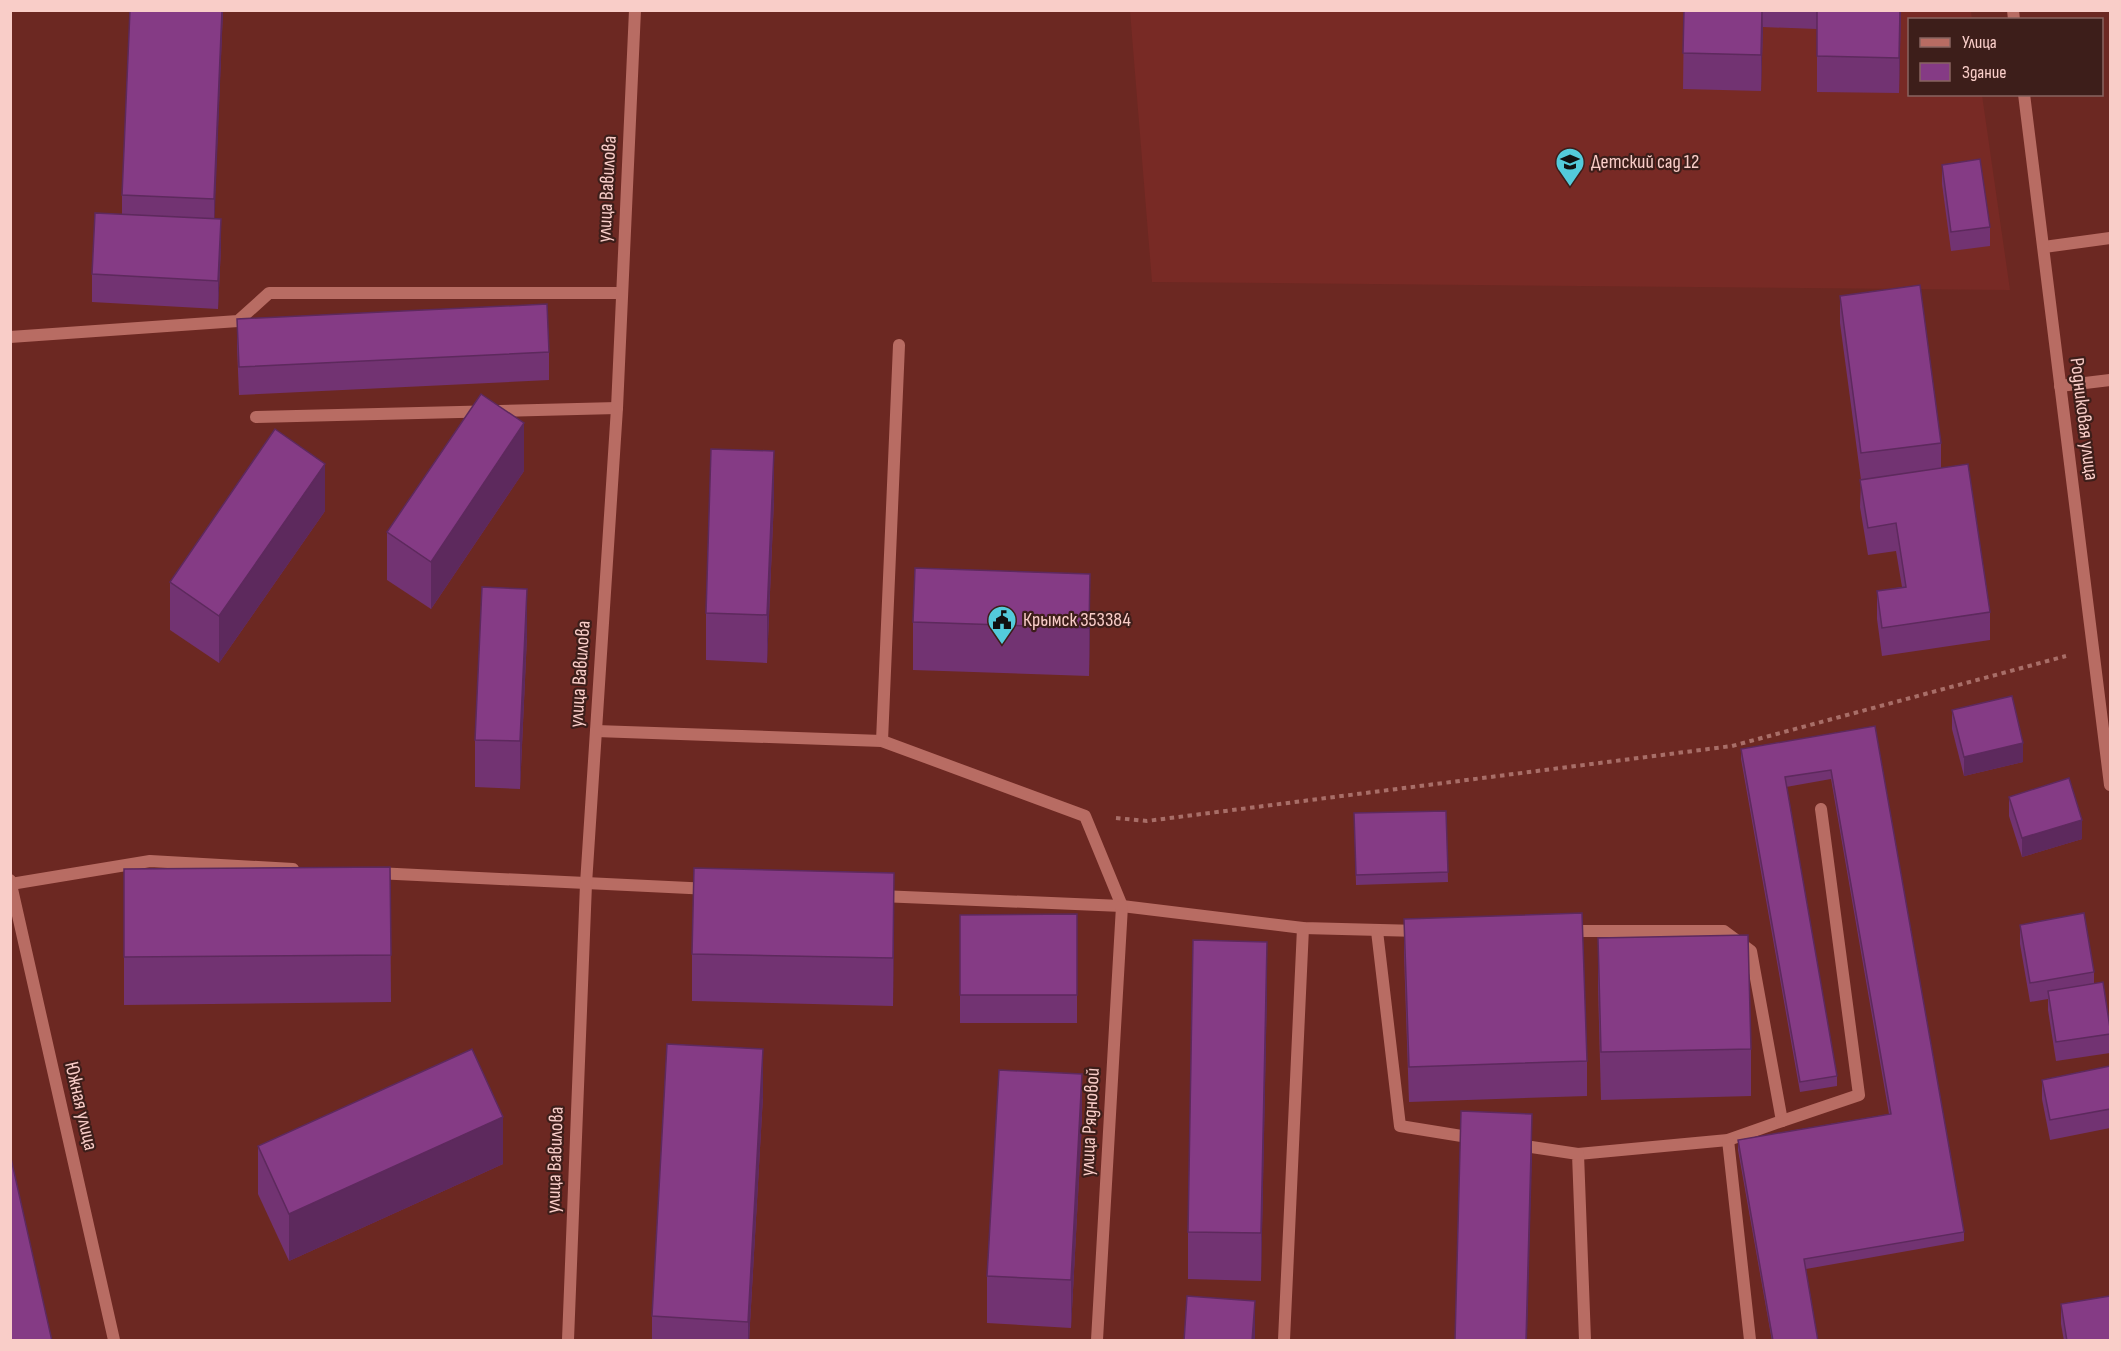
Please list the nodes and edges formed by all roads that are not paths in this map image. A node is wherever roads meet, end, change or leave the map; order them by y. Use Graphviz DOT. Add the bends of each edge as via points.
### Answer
graph roads {
  1 [pos="635,10"];
  2 [pos="2024,96"];
  3 [pos="2110,237"];
  4 [pos="2043,247"];
  5 [pos="621,293"];
  6 [pos="10,337"];
  7 [pos="899,345"];
  8 [pos="2110,380"];
  9 [pos="2060,386"];
  10 [pos="617,408"];
  11 [pos="256,417"];
  12 [pos="596,731"];
  13 [pos="882,741"];
  14 [pos="2110,785"];
  15 [pos="1821,809"];
  16 [pos="303,869"];
  17 [pos="362,873"];
  18 [pos="11,882"];
  19 [pos="586,884"];
  20 [pos="717,890"];
  21 [pos="872,896"];
  22 [pos="1122,906"];
  23 [pos="1303,928"];
  24 [pos="1377,931"];
  25 [pos="1437,931"];
  26 [pos="1556,931"];
  27 [pos="1782,1121"];
  28 [pos="1728,1140"];
  29 [pos="1578,1154"];
  30 [pos="114,1341"];
  31 [pos="568,1341"];
  32 [pos="1097,1341"];
  33 [pos="1284,1341"];
  34 [pos="1585,1341"];
  35 [pos="1750,1341"];
  1 -- 5 [label="street, улица Вавилова"];
  2 -- 4 [label="street, Родниковая улица"];
  3 -- 4 [label="street"];
  4 -- 9 [label="street, Родниковая улица"];
  5 -- 6 [label="street" via="269,293 238,321"];
  5 -- 10 [label="street, улица Вавилова"];
  7 -- 13 [label="street"];
  8 -- 9 [label="street"];
  9 -- 14 [label="street, Родниковая улица"];
  10 -- 11 [label="street"];
  10 -- 12 [label="street, улица Вавилова"];
  12 -- 13 [label="street"];
  12 -- 19 [label="street, улица Вавилова"];
  13 -- 22 [label="street" via="1085,816"];
  15 -- 27 [label="street" via="1859,1095"];
  16 -- 18 [label="street" via="150,861"];
  17 -- 19 [label="street"];
  18 -- 30 [label="street, Южная улица"];
  19 -- 20 [label="street"];
  19 -- 31 [label="street, улица Вавилова"];
  21 -- 22 [label="street"];
  22 -- 23 [label="street"];
  22 -- 32 [label="street, улица Рядновой"];
  23 -- 24 [label="street"];
  23 -- 33 [label="street"];
  24 -- 25 [label="street"];
  24 -- 29 [label="street" via="1400,1126"];
  26 -- 27 [label="street" via="1724,931 1751,951"];
  27 -- 28 [label="street"];
  28 -- 29 [label="street"];
  28 -- 35 [label="street"];
  29 -- 34 [label="street"];
}
